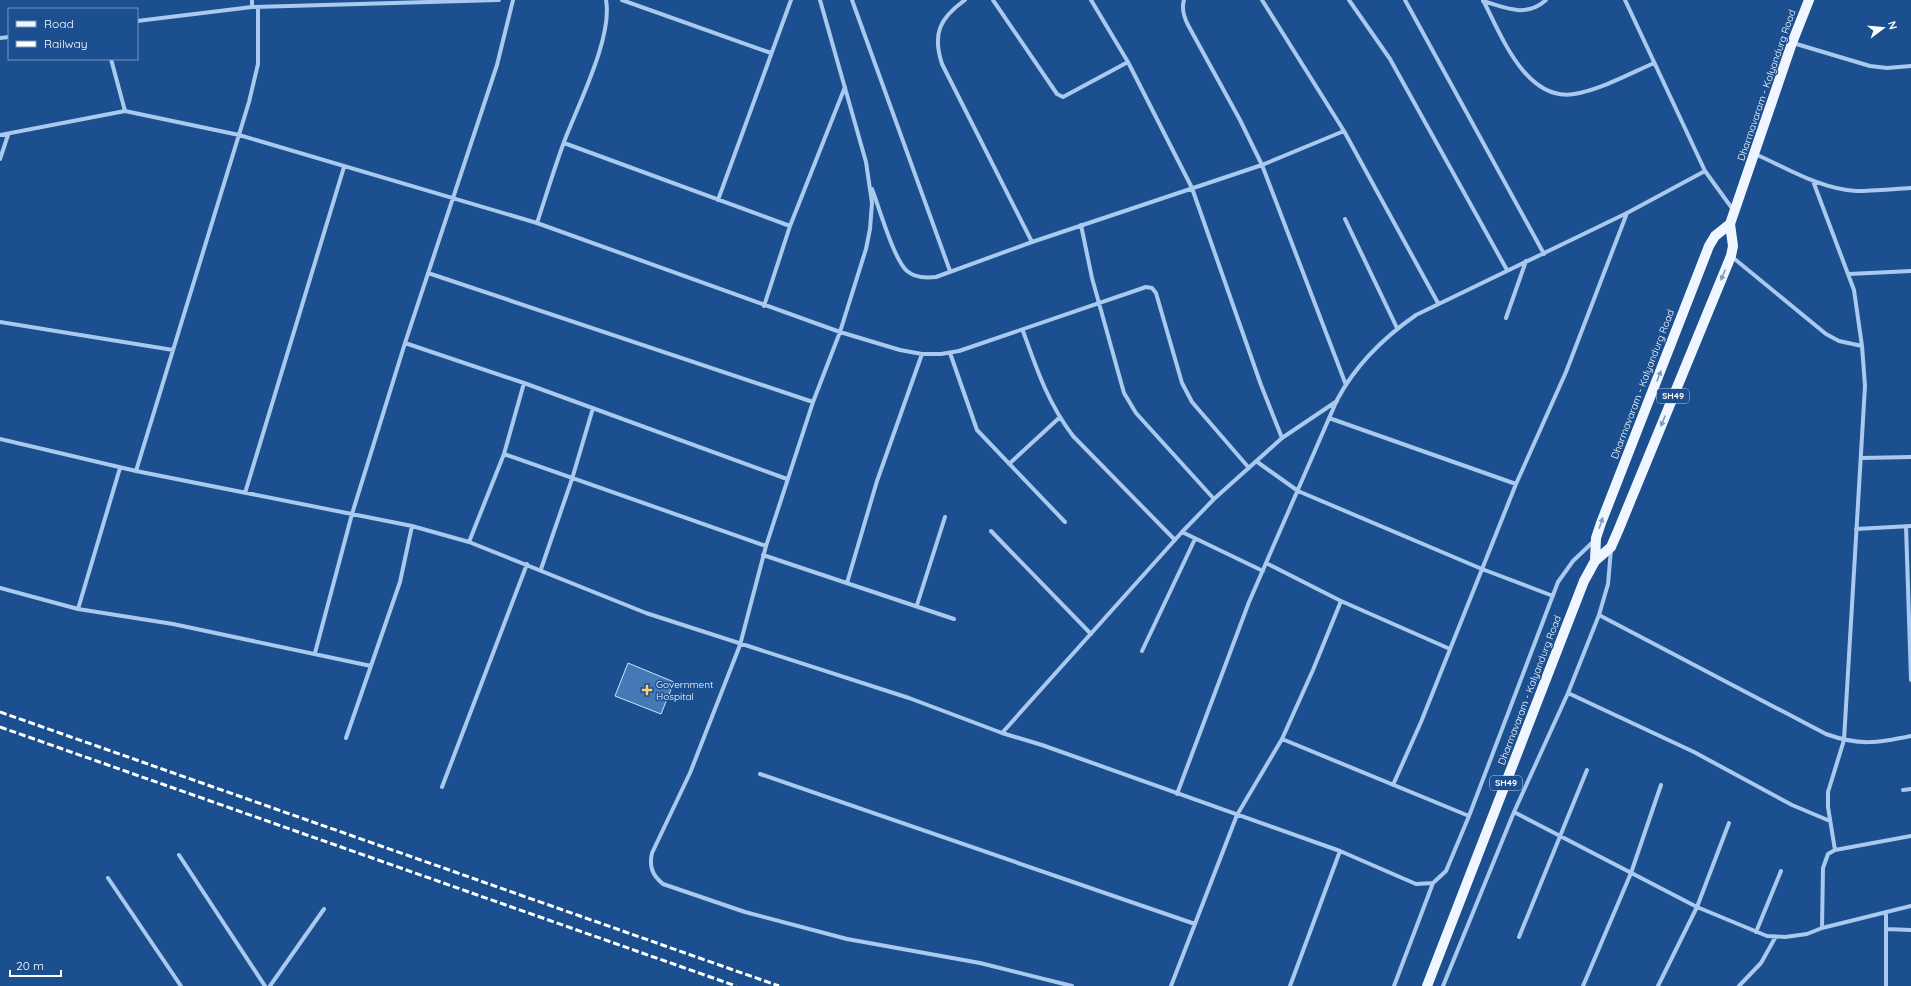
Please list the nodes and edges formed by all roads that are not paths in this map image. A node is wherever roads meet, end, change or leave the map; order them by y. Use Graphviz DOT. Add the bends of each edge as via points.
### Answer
graph roads {
  1 [pos="252,0"];
  2 [pos="499,0"];
  3 [pos="514,0"];
  4 [pos="606,0"];
  5 [pos="622,0"];
  6 [pos="791,0"];
  7 [pos="820,0"];
  8 [pos="852,0"];
  9 [pos="965,0"];
  10 [pos="993,0"];
  11 [pos="1091,0"];
  12 [pos="1184,0"];
  13 [pos="1262,0"];
  14 [pos="1349,0"];
  15 [pos="1405,0"];
  16 [pos="1483,0"];
  17 [pos="1546,0"];
  18 [pos="1625,0"];
  19 [pos="1809,0"];
  20 [pos="351,2"];
  21 [pos="252,7"];
  22 [pos="258,8"];
  23 [pos="138,21"];
  24 [pos="1792,43"];
  25 [pos="771,53"];
  26 [pos="111,60"];
  27 [pos="1128,62"];
  28 [pos="1654,63"];
  29 [pos="1911,66"];
  30 [pos="845,87"];
  31 [pos="125,111"];
  32 [pos="1344,131"];
  33 [pos="0,135"];
  34 [pos="8,135"];
  35 [pos="239,135"];
  36 [pos="564,143"];
  37 [pos="1755,153"];
  38 [pos="0,159"];
  39 [pos="1262,165"];
  40 [pos="344,167"];
  41 [pos="1705,171"];
  42 [pos="1813,181"];
  43 [pos="870,183"];
  44 [pos="1192,188"];
  45 [pos="1911,188"];
  46 [pos="454,197"];
  47 [pos="718,200"];
  48 [pos="1734,211"];
  49 [pos="1627,213"];
  50 [pos="1345,219"];
  51 [pos="537,223"];
  52 [pos="1730,224"];
  53 [pos="1081,225"];
  54 [pos="790,226"];
  55 [pos="1032,242"];
  56 [pos="1544,254"];
  57 [pos="1730,256"];
  58 [pos="1526,261"];
  59 [pos="1507,270"];
  60 [pos="950,271"];
  61 [pos="1911,271"];
  62 [pos="428,273"];
  63 [pos="1849,274"];
  64 [pos="1100,302"];
  65 [pos="1438,303"];
  66 [pos="764,306"];
  67 [pos="1506,318"];
  68 [pos="0,322"];
  69 [pos="1397,328"];
  70 [pos="1023,330"];
  71 [pos="840,332"];
  72 [pos="405,343"];
  73 [pos="1862,346"];
  74 [pos="173,350"];
  75 [pos="950,353"];
  76 [pos="922,354"];
  77 [pos="524,383"];
  78 [pos="1346,385"];
  79 [pos="1338,400"];
  80 [pos="813,402"];
  81 [pos="593,408"];
  82 [pos="1060,418"];
  83 [pos="1329,418"];
  84 [pos="1282,438"];
  85 [pos="0,439"];
  86 [pos="504,454"];
  87 [pos="1911,457"];
  88 [pos="1861,458"];
  89 [pos="1256,461"];
  90 [pos="1009,464"];
  91 [pos="120,468"];
  92 [pos="1249,468"];
  93 [pos="136,471"];
  94 [pos="572,479"];
  95 [pos="787,479"];
  96 [pos="1516,484"];
  97 [pos="1298,491"];
  98 [pos="245,493"];
  99 [pos="1214,500"];
  100 [pos="352,514"];
  101 [pos="945,517"];
  102 [pos="1065,522"];
  103 [pos="412,526"];
  104 [pos="1906,526"];
  105 [pos="1911,526"];
  106 [pos="1856,529"];
  107 [pos="991,531"];
  108 [pos="1182,532"];
  109 [pos="1596,538"];
  110 [pos="1195,539"];
  111 [pos="1175,540"];
  112 [pos="469,542"];
  113 [pos="766,546"];
  114 [pos="1611,547"];
  115 [pos="763,555"];
  116 [pos="1595,561"];
  117 [pos="1266,563"];
  118 [pos="527,564"];
  119 [pos="541,569"];
  120 [pos="1482,569"];
  121 [pos="1262,571"];
  122 [pos="847,583"];
  123 [pos="0,588"];
  124 [pos="1553,596"];
  125 [pos="1340,600"];
  126 [pos="917,605"];
  127 [pos="78,609"];
  128 [pos="1599,615"];
  129 [pos="954,619"];
  130 [pos="1092,634"];
  131 [pos="740,645"];
  132 [pos="1450,649"];
  133 [pos="1142,651"];
  134 [pos="315,653"];
  135 [pos="371,666"];
  136 [pos="1911,680"];
  137 [pos="1568,693"];
  138 [pos="1002,733"];
  139 [pos="1911,736"];
  140 [pos="346,738"];
  141 [pos="1282,738"];
  142 [pos="1844,740"];
  143 [pos="1587,770"];
  144 [pos="760,774"];
  145 [pos="1393,785"];
  146 [pos="1661,785"];
  147 [pos="442,787"];
  148 [pos="1911,788"];
  149 [pos="1903,790"];
  150 [pos="1177,794"];
  151 [pos="1514,812"];
  152 [pos="1237,815"];
  153 [pos="1469,816"];
  154 [pos="1830,821"];
  155 [pos="1729,823"];
  156 [pos="1560,836"];
  157 [pos="1911,836"];
  158 [pos="1835,850"];
  159 [pos="1340,851"];
  160 [pos="179,855"];
  161 [pos="1781,871"];
  162 [pos="1632,873"];
  163 [pos="108,878"];
  164 [pos="1433,883"];
  165 [pos="1911,906"];
  166 [pos="1696,907"];
  167 [pos="324,909"];
  168 [pos="1886,912"];
  169 [pos="1195,924"];
  170 [pos="1822,928"];
  171 [pos="1886,929"];
  172 [pos="1911,930"];
  173 [pos="1756,932"];
  174 [pos="1519,937"];
  175 [pos="1775,938"];
  176 [pos="181,986"];
  177 [pos="265,986"];
  178 [pos="270,986"];
  179 [pos="1072,986"];
  180 [pos="1171,986"];
  181 [pos="1290,986"];
  182 [pos="1394,986"];
  183 [pos="1427,986"];
  184 [pos="1443,986"];
  185 [pos="1583,986"];
  186 [pos="1658,986"];
  187 [pos="1739,986"];
  188 [pos="1886,986"];
  1 -- 21 [label="street"];
  2 -- 20 [label="street"];
  3 -- 46 [label="street" via="497,65"];
  4 -- 36 [label="street" via="608,17 603,40"];
  5 -- 25 [label="street"];
  6 -- 25 [label="street"];
  7 -- 30 [label="street"];
  8 -- 60 [label="street"];
  9 -- 55 [label="street" via="943,19 938,34 938,50 942,64"];
  10 -- 27 [label="street" via="1057,94 1063,97"];
  11 -- 27 [label="street"];
  12 -- 39 [label="street" via="1182,4 1188,25"];
  13 -- 32 [label="street"];
  14 -- 59 [label="street" via="1390,59"];
  15 -- 56 [label="street"];
  16 -- 17 [label="street" via="1515,11 1533,8"];
  16 -- 28 [label="street" via="1520,68 1536,84 1552,94 1573,94 1594,89"];
  18 -- 28 [label="street"];
  19 -- 24 [label="main road, Dharmavaram - Kalyandurg Road / SH49"];
  20 -- 22 [label="street"];
  21 -- 22 [label="street"];
  21 -- 23 [label="street"];
  22 -- 35 [label="street" via="258,64"];
  24 -- 29 [label="street" via="1870,66"];
  24 -- 37 [label="main road, Dharmavaram - Kalyandurg Road / SH49"];
  25 -- 47 [label="street"];
  26 -- 31 [label="street"];
  27 -- 44 [label="street"];
  28 -- 41 [label="street"];
  30 -- 43 [label="street"];
  30 -- 54 [label="street"];
  31 -- 34 [label="street"];
  31 -- 35 [label="street"];
  32 -- 39 [label="street"];
  32 -- 65 [label="street"];
  33 -- 34 [label="street"];
  34 -- 38 [label="street"];
  35 -- 40 [label="street"];
  35 -- 74 [label="street"];
  36 -- 47 [label="street"];
  36 -- 51 [label="street"];
  37 -- 42 [label="street"];
  37 -- 48 [label="main road, Dharmavaram - Kalyandurg Road / SH49"];
  39 -- 44 [label="street"];
  39 -- 78 [label="street"];
  40 -- 46 [label="street"];
  40 -- 98 [label="street"];
  41 -- 48 [label="street"];
  41 -- 49 [label="street"];
  42 -- 45 [label="street" via="1856,191"];
  42 -- 63 [label="street"];
  43 -- 60 [label="street" via="898,258 906,270 925,278 936,277"];
  43 -- 71 [label="street" via="872,203 866,249"];
  44 -- 53 [label="street"];
  44 -- 84 [label="street"];
  46 -- 51 [label="street"];
  46 -- 62 [label="street"];
  47 -- 54 [label="street"];
  48 -- 52 [label="main road, Dharmavaram - Kalyandurg Road / SH49"];
  49 -- 56 [label="street"];
  49 -- 96 [label="street" via="1566,372"];
  50 -- 69 [label="street"];
  51 -- 66 [label="street"];
  52 -- 57 [label="main road, Dharmavaram - Kalyandurg Road / SH49" via="1733,246"];
  109 -- 52 [label="main road, Dharmavaram - Kalyandurg Road / SH49, one-way" via="1709,246 1715,236"];
  53 -- 55 [label="street"];
  53 -- 64 [label="street" via="1092,278"];
  54 -- 66 [label="street"];
  55 -- 60 [label="street"];
  56 -- 58 [label="street"];
  57 -- 73 [label="street" via="1826,334"];
  57 -- 114 [label="main road, Dharmavaram - Kalyandurg Road / SH49, one-way"];
  58 -- 59 [label="street"];
  58 -- 67 [label="street"];
  59 -- 65 [label="street"];
  61 -- 63 [label="street"];
  62 -- 72 [label="street"];
  62 -- 80 [label="street"];
  63 -- 73 [label="street"];
  64 -- 70 [label="street"];
  64 -- 92 [label="street" via="1146,287 1152,288 1156,293 1187,394"];
  64 -- 99 [label="street" via="1122,387 1130,404"];
  65 -- 69 [label="street"];
  66 -- 71 [label="street"];
  68 -- 74 [label="street"];
  69 -- 78 [label="street" via="1368,355"];
  70 -- 75 [label="street"];
  70 -- 82 [label="street" via="1047,396"];
  71 -- 76 [label="street"];
  71 -- 80 [label="street"];
  72 -- 77 [label="street"];
  72 -- 100 [label="street"];
  73 -- 88 [label="street" via="1865,386"];
  74 -- 93 [label="street"];
  75 -- 76 [label="street"];
  75 -- 90 [label="street" via="977,430"];
  76 -- 122 [label="street" via="878,481"];
  77 -- 81 [label="street"];
  77 -- 86 [label="street"];
  78 -- 79 [label="street"];
  79 -- 83 [label="street"];
  79 -- 84 [label="street"];
  80 -- 95 [label="street"];
  81 -- 94 [label="street"];
  81 -- 95 [label="street"];
  82 -- 90 [label="street"];
  82 -- 111 [label="street" via="1078,441"];
  83 -- 96 [label="street"];
  83 -- 97 [label="street"];
  84 -- 89 [label="street"];
  85 -- 91 [label="street"];
  86 -- 94 [label="street"];
  86 -- 112 [label="street"];
  87 -- 88 [label="street"];
  88 -- 106 [label="street"];
  89 -- 92 [label="street"];
  89 -- 97 [label="street"];
  90 -- 102 [label="street"];
  91 -- 93 [label="street"];
  91 -- 127 [label="street"];
  92 -- 99 [label="street"];
  93 -- 98 [label="street"];
  94 -- 113 [label="street"];
  94 -- 119 [label="street"];
  95 -- 113 [label="street"];
  96 -- 120 [label="street"];
  97 -- 117 [label="street"];
  97 -- 120 [label="street"];
  98 -- 100 [label="street"];
  99 -- 108 [label="street"];
  100 -- 103 [label="street"];
  100 -- 134 [label="street"];
  101 -- 126 [label="street"];
  103 -- 112 [label="street"];
  103 -- 135 [label="street" via="400,582"];
  104 -- 105 [label="street"];
  104 -- 106 [label="street"];
  104 -- 136 [label="street"];
  106 -- 142 [label="street"];
  107 -- 130 [label="street"];
  108 -- 110 [label="street"];
  108 -- 111 [label="street"];
  109 -- 116 [label="main road, Dharmavaram - Kalyandurg Road / SH49"];
  109 -- 124 [label="street" via="1573,561 1558,582"];
  110 -- 121 [label="street"];
  110 -- 133 [label="street"];
  111 -- 130 [label="street"];
  112 -- 118 [label="street"];
  113 -- 115 [label="street"];
  114 -- 116 [label="main road, Dharmavaram - Kalyandurg Road / SH49"];
  114 -- 128 [label="street" via="1608,584"];
  115 -- 122 [label="street"];
  115 -- 131 [label="street"];
  116 -- 183 [label="main road, Dharmavaram - Kalyandurg Road / SH49" via="1584,580"];
  117 -- 121 [label="street"];
  117 -- 125 [label="street"];
  118 -- 119 [label="street"];
  118 -- 147 [label="street"];
  119 -- 131 [label="street" via="646,613"];
  120 -- 124 [label="street"];
  120 -- 132 [label="street"];
  121 -- 150 [label="street"];
  122 -- 126 [label="street"];
  123 -- 127 [label="street"];
  124 -- 153 [label="street"];
  125 -- 132 [label="street"];
  125 -- 141 [label="street"];
  126 -- 129 [label="street"];
  127 -- 134 [label="street" via="173,624"];
  128 -- 137 [label="street"];
  128 -- 142 [label="street" via="1826,734"];
  130 -- 138 [label="street"];
  131 -- 138 [label="street" via="909,698"];
  131 -- 179 [label="street" via="690,773 652,852 650,862 656,878 663,884 744,912 840,937 980,963"];
  132 -- 145 [label="street"];
  134 -- 135 [label="street"];
  135 -- 140 [label="street"];
  137 -- 151 [label="street"];
  137 -- 154 [label="street" via="1694,752 1792,805"];
  138 -- 150 [label="street"];
  139 -- 142 [label="street" via="1872,742"];
  141 -- 145 [label="street"];
  141 -- 152 [label="street"];
  142 -- 154 [label="street" via="1828,792"];
  143 -- 156 [label="street"];
  144 -- 169 [label="street"];
  145 -- 153 [label="street"];
  146 -- 162 [label="street"];
  148 -- 149 [label="street"];
  150 -- 152 [label="street"];
  151 -- 156 [label="street"];
  151 -- 184 [label="street"];
  152 -- 159 [label="street"];
  152 -- 169 [label="street"];
  153 -- 164 [label="street" via="1446,871"];
  154 -- 158 [label="street"];
  155 -- 166 [label="street"];
  156 -- 162 [label="street"];
  156 -- 174 [label="street"];
  157 -- 158 [label="street"];
  158 -- 170 [label="street" via="1828,854 1823,868"];
  159 -- 164 [label="street" via="1416,884"];
  159 -- 181 [label="street"];
  160 -- 177 [label="street"];
  161 -- 173 [label="street"];
  162 -- 166 [label="street"];
  162 -- 185 [label="street"];
  163 -- 176 [label="street"];
  164 -- 182 [label="street"];
  165 -- 168 [label="street"];
  166 -- 173 [label="street"];
  166 -- 186 [label="street"];
  167 -- 178 [label="street"];
  168 -- 170 [label="street"];
  168 -- 171 [label="street"];
  169 -- 180 [label="street"];
  170 -- 175 [label="street" via="1807,934"];
  171 -- 172 [label="street"];
  171 -- 188 [label="street"];
  173 -- 175 [label="street"];
  175 -- 187 [label="street" via="1761,963"];
}
